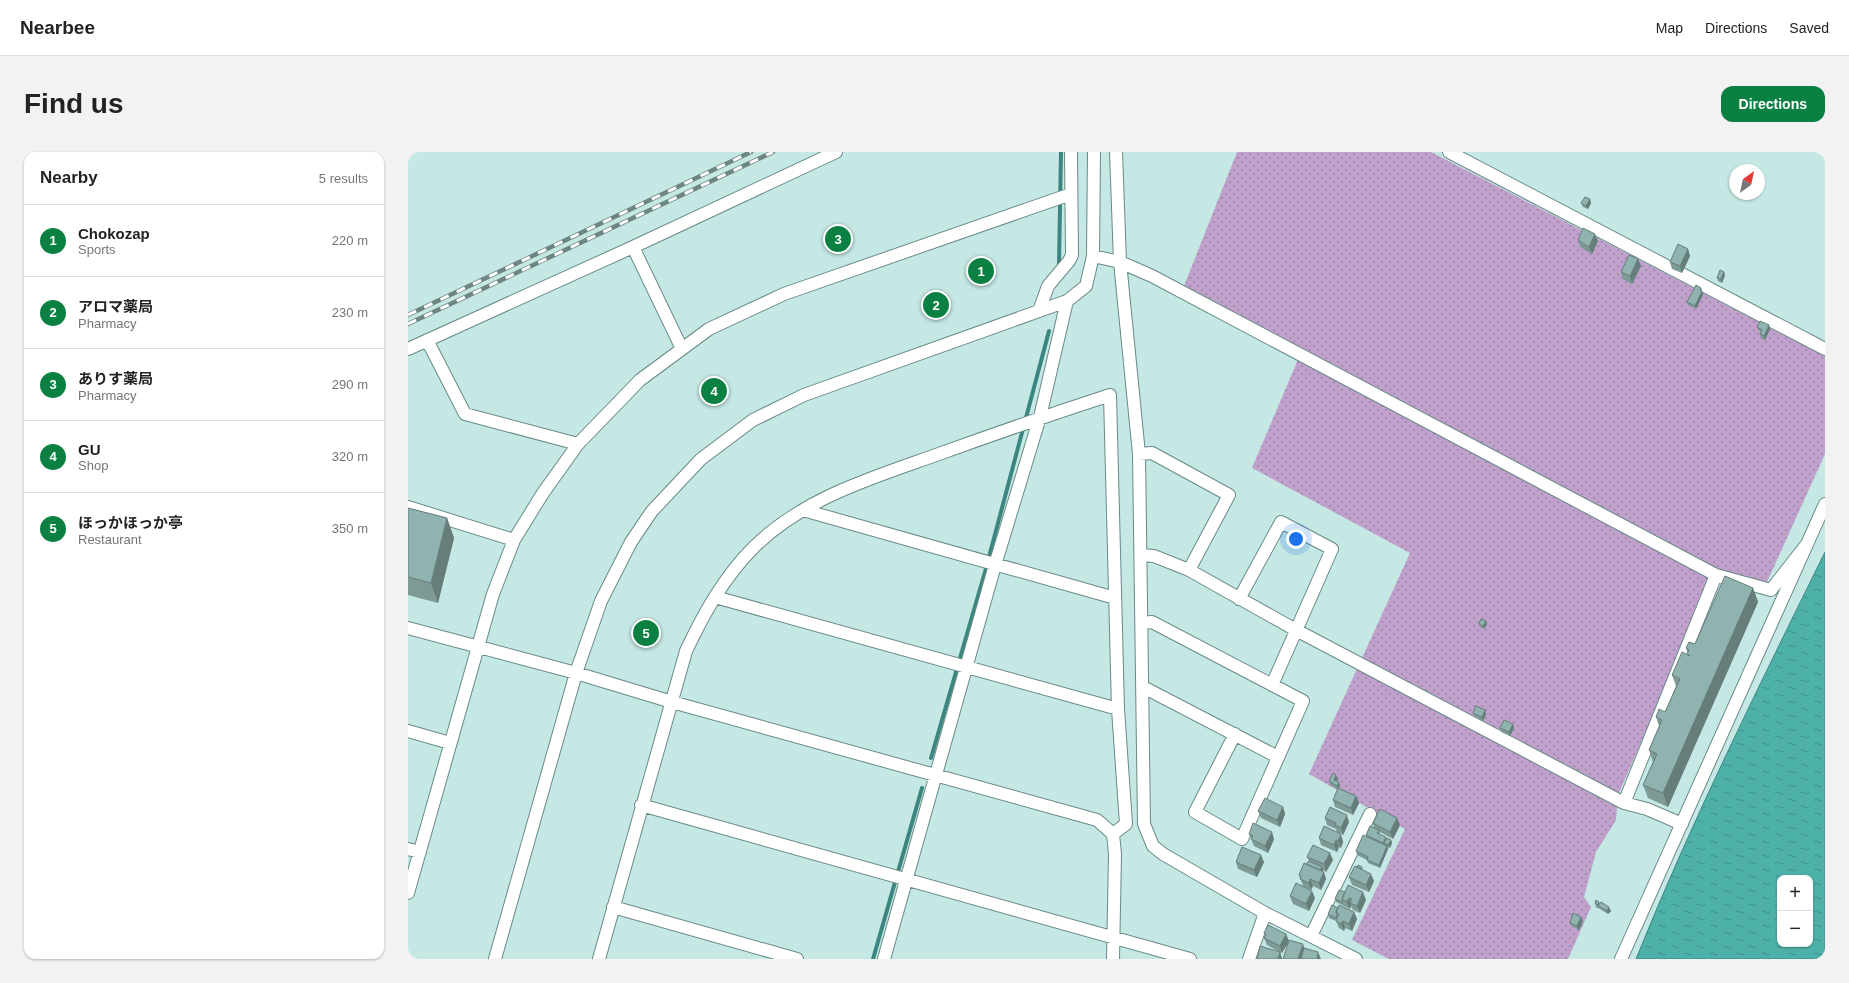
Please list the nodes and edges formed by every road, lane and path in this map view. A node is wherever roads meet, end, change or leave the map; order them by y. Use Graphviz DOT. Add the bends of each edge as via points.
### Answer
graph roads {
  1 [pos="836,152"];
  2 [pos="1072,152"];
  3 [pos="1094,152"];
  4 [pos="1116,152"];
  5 [pos="1449,152"];
  6 [pos="1067,196"];
  7 [pos="633,247"];
  8 [pos="1093,256"];
  9 [pos="1120,262"];
  10 [pos="1067,301"];
  11 [pos="1039,311"];
  12 [pos="427,340"];
  13 [pos="682,349"];
  14 [pos="1825,349"];
  15 [pos="408,350"];
  16 [pos="1035,419"];
  17 [pos="578,444"];
  18 [pos="1139,454"];
  19 [pos="1825,504"];
  20 [pos="409,505"];
  21 [pos="803,510"];
  22 [pos="514,540"];
  23 [pos="1807,544"];
  24 [pos="1141,555"];
  25 [pos="990,563"];
  26 [pos="1189,570"];
  27 [pos="1716,575"];
  28 [pos="715,597"];
  29 [pos="1115,598"];
  30 [pos="1240,599"];
  31 [pos="1142,623"];
  32 [pos="408,628"];
  33 [pos="1296,630"];
  34 [pos="478,648"];
  35 [pos="960,666"];
  36 [pos="576,673"];
  37 [pos="1272,685"];
  38 [pos="1144,687"];
  39 [pos="672,702"];
  40 [pos="1118,709"];
  41 [pos="408,731"];
  42 [pos="1235,734"];
  43 [pos="450,743"];
  44 [pos="1278,757"];
  45 [pos="936,774"];
  46 [pos="1624,803"];
  47 [pos="641,805"];
  48 [pos="1370,814"];
  49 [pos="1126,824"];
  50 [pos="1144,824"];
  51 [pos="1682,824"];
  52 [pos="1113,834"];
  53 [pos="414,850"];
  54 [pos="900,878"];
  55 [pos="408,892"];
  56 [pos="613,907"];
  57 [pos="1265,913"];
  58 [pos="1311,936"];
  59 [pos="1113,938"];
  60 [pos="495,959"];
  61 [pos="599,959"];
  62 [pos="797,959"];
  63 [pos="884,959"];
  64 [pos="1113,959"];
  65 [pos="1190,959"];
  66 [pos="1249,959"];
  67 [pos="1356,959"];
  68 [pos="1620,959"];
  1 -- 7 [label="street"];
  2 -- 6 [label="street"];
  3 -- 8 [label="street"];
  4 -- 9 [label="street"];
  5 -- 14 [label="street"];
  6 -- 11 [label="street" via="1072,255 1048,286"];
  6 -- 13 [label="street" via="784,294 709,330"];
  7 -- 12 [label="street"];
  7 -- 13 [label="street"];
  8 -- 9 [label="street"];
  8 -- 10 [label="street" via="1086,286"];
  9 -- 18 [label="street"];
  9 -- 27 [label="street" via="1152,276"];
  10 -- 11 [label="street"];
  10 -- 16 [label="street"];
  11 -- 36 [label="street" via="804,395 753,420 701,458 652,510 631,542 601,601"];
  12 -- 15 [label="street"];
  12 -- 17 [label="street" via="466,414"];
  13 -- 17 [label="street" via="640,380"];
  16 -- 21 [label="street" via="847,487"];
  16 -- 25 [label="street"];
  16 -- 29 [label="street" via="1110,396"];
  17 -- 22 [label="street"];
  18 -- 24 [label="street"];
  18 -- 26 [label="street" via="1152,453 1229,495"];
  19 -- 23 [label="street"];
  20 -- 22 [label="street"];
  21 -- 25 [label="street"];
  21 -- 28 [label="street" via="754,547"];
  22 -- 34 [label="street" via="493,594"];
  23 -- 27 [label="street" via="1770,590"];
  23 -- 51 [label="street"];
  24 -- 26 [label="street" via="1154,556"];
  24 -- 31 [label="street"];
  25 -- 29 [label="street"];
  25 -- 35 [label="street"];
  26 -- 30 [label="street"];
  27 -- 46 [label="street"];
  28 -- 35 [label="street"];
  28 -- 39 [label="street" via="686,651"];
  29 -- 40 [label="street"];
  30 -- 33 [label="street"];
  30 -- 33 [label="street" via="1280,522 1332,549"];
  31 -- 37 [label="street" via="1152,622"];
  31 -- 38 [label="street"];
  32 -- 34 [label="street"];
  33 -- 37 [label="street"];
  33 -- 46 [label="street"];
  34 -- 36 [label="street"];
  34 -- 43 [label="street"];
  35 -- 40 [label="street"];
  35 -- 45 [label="street"];
  36 -- 39 [label="street"];
  36 -- 60 [label="street"];
  37 -- 44 [label="street" via="1303,701"];
  38 -- 42 [label="street"];
  38 -- 50 [label="street"];
  39 -- 45 [label="street"];
  39 -- 47 [label="street"];
  40 -- 49 [label="street"];
  41 -- 43 [label="street"];
  42 -- 44 [label="street"];
  42 -- 44 [label="street" via="1195,812 1242,839"];
  43 -- 53 [label="street"];
  45 -- 52 [label="street" via="1097,820"];
  45 -- 54 [label="street"];
  46 -- 51 [label="street" via="1647,809"];
  47 -- 54 [label="street"];
  47 -- 56 [label="street"];
  48 -- 58 [label="street"];
  49 -- 50 [label="street"];
  49 -- 52 [label="street"];
  50 -- 57 [label="street" via="1153,846 1163,854"];
  51 -- 68 [label="street"];
  52 -- 59 [label="street"];
  53 -- 55 [label="street"];
  54 -- 59 [label="street"];
  54 -- 63 [label="street"];
  56 -- 61 [label="street"];
  56 -- 62 [label="street"];
  57 -- 58 [label="street"];
  57 -- 66 [label="street"];
  58 -- 67 [label="street"];
  59 -- 64 [label="street"];
  59 -- 65 [label="street"];
}
